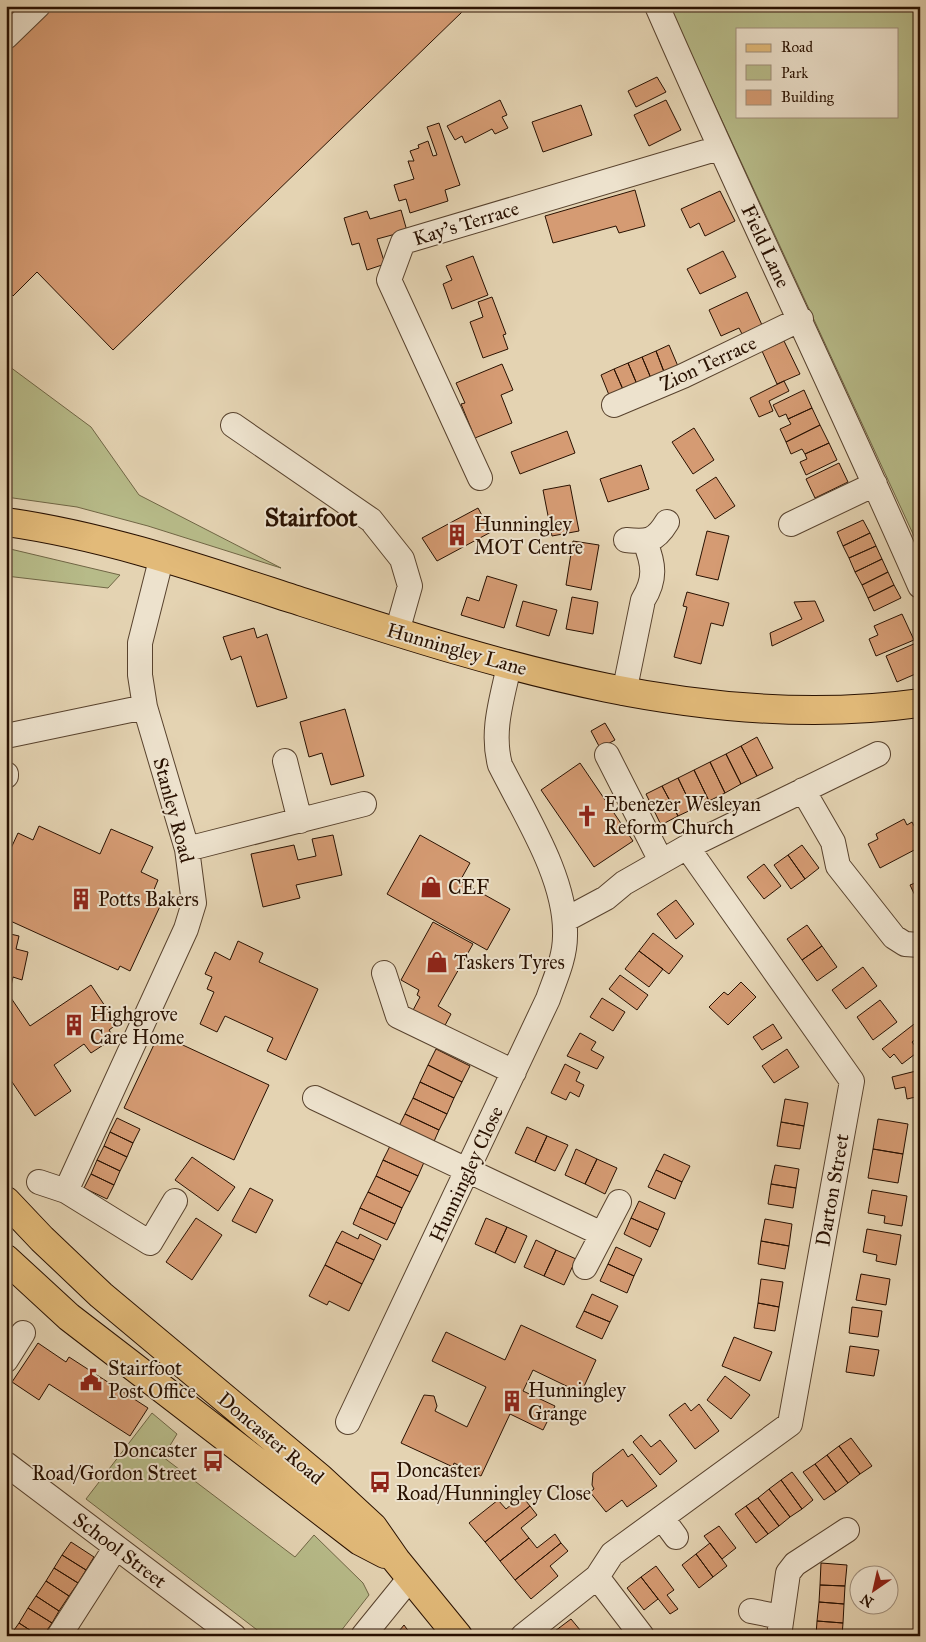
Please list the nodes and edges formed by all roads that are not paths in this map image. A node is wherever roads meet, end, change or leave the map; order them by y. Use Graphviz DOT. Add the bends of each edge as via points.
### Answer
graph roads {
  1 [pos="38,6"];
  2 [pos="657,6"];
  3 [pos="6,36"];
  4 [pos="719,148"];
  5 [pos="801,319"];
  6 [pos="614,405"];
  7 [pos="233,425"];
  8 [pos="480,478"];
  9 [pos="875,484"];
  10 [pos="6,522"];
  11 [pos="667,522"];
  12 [pos="791,524"];
  13 [pos="162,556"];
  14 [pos="920,586"];
  15 [pos="397,632"];
  16 [pos="509,666"];
  17 [pos="624,692"];
  18 [pos="920,703"];
  19 [pos="145,707"];
  20 [pos="6,736"];
  21 [pos="878,754"];
  22 [pos="607,755"];
  23 [pos="285,761"];
  24 [pos="803,790"];
  25 [pos="364,804"];
  26 [pos="300,820"];
  27 [pos="687,847"];
  28 [pos="187,849"];
  29 [pos="661,862"];
  30 [pos="565,920"];
  31 [pos="920,945"];
  32 [pos="384,973"];
  33 [pos="514,1072"];
  34 [pos="315,1098"];
  35 [pos="468,1171"];
  36 [pos="39,1182"];
  37 [pos="66,1191"];
  38 [pos="6,1201"];
  39 [pos="175,1202"];
  40 [pos="619,1202"];
  41 [pos="602,1234"];
  42 [pos="6,1259"];
  43 [pos="585,1267"];
  44 [pos="24,1333"];
  45 [pos="6,1360"];
  46 [pos="348,1422"];
  47 [pos="6,1464"];
  48 [pos="662,1518"];
  49 [pos="846,1530"];
  50 [pos="676,1537"];
  51 [pos="116,1546"];
  52 [pos="403,1569"];
  53 [pos="597,1577"];
  54 [pos="751,1611"];
  55 [pos="780,1627"];
  56 [pos="59,1636"];
  57 [pos="234,1636"];
  58 [pos="364,1636"];
  59 [pos="458,1636"];
  60 [pos="523,1636"];
  61 [pos="642,1636"];
  1 -- 3 [label="street"];
  2 -- 4 [label="street, Field Lane"];
  4 -- 5 [label="street, Field Lane"];
  4 -- 8 [label="street, Kay's Terrace" via="403,242 389,280"];
  5 -- 6 [label="street, Zion Terrace"];
  5 -- 9 [label="street, Field Lane"];
  7 -- 15 [label="street" via="371,520 402,559 410,586"];
  9 -- 12 [label="street"];
  9 -- 14 [label="street, Field Lane"];
  10 -- 13 [label="main road, Hunningley Lane" via="108,541"];
  11 -- 17 [label="street" via="659,534 635,541 653,561 654,573 651,587 643,600"];
  13 -- 15 [label="main road, Hunningley Lane"];
  13 -- 19 [label="street, Stanley Road" via="140,643"];
  15 -- 16 [label="main road, Hunningley Lane"];
  16 -- 17 [label="main road, Hunningley Lane"];
  16 -- 30 [label="street, Hunningley Close" via="497,718 496,750 500,765 555,876"];
  17 -- 18 [label="main road, Hunningley Lane" via="803,711 887,708"];
  19 -- 20 [label="street"];
  19 -- 28 [label="street, Stanley Road"];
  21 -- 24 [label="street"];
  22 -- 29 [label="street"];
  23 -- 26 [label="street"];
  24 -- 27 [label="street"];
  24 -- 31 [label="street" via="833,842 838,866 894,937 906,944"];
  25 -- 26 [label="street"];
  26 -- 28 [label="street"];
  27 -- 29 [label="street"];
  27 -- 48 [label="street, Darton Street" via="852,1081 790,1424"];
  28 -- 37 [label="street, Stanley Road" via="194,903 186,929"];
  29 -- 30 [label="street"];
  30 -- 33 [label="street, Hunningley Close" via="563,954 548,999"];
  32 -- 33 [label="street" via="398,1016"];
  33 -- 35 [label="street, Hunningley Close"];
  34 -- 35 [label="street"];
  35 -- 41 [label="street"];
  35 -- 46 [label="street, Hunningley Close"];
  36 -- 37 [label="street"];
  37 -- 39 [label="street" via="150,1243"];
  38 -- 52 [label="main road, Doncaster Road" via="101,1295 320,1478 373,1527"];
  40 -- 41 [label="street"];
  41 -- 43 [label="street"];
  42 -- 52 [label="main road, Doncaster Road" via="69,1317 129,1364 360,1541"];
  44 -- 45 [label="street"];
  47 -- 51 [label="street, School Street"];
  48 -- 50 [label="street"];
  48 -- 53 [label="street, Darton Street" via="612,1554"];
  49 -- 55 [label="street" via="795,1564 788,1573"];
  51 -- 56 [label="street"];
  51 -- 57 [label="street, School Street"];
  52 -- 58 [label="street"];
  52 -- 59 [label="main road, Doncaster Road"];
  53 -- 60 [label="street, Darton Street"];
  53 -- 61 [label="street"];
  54 -- 55 [label="street"];
}
